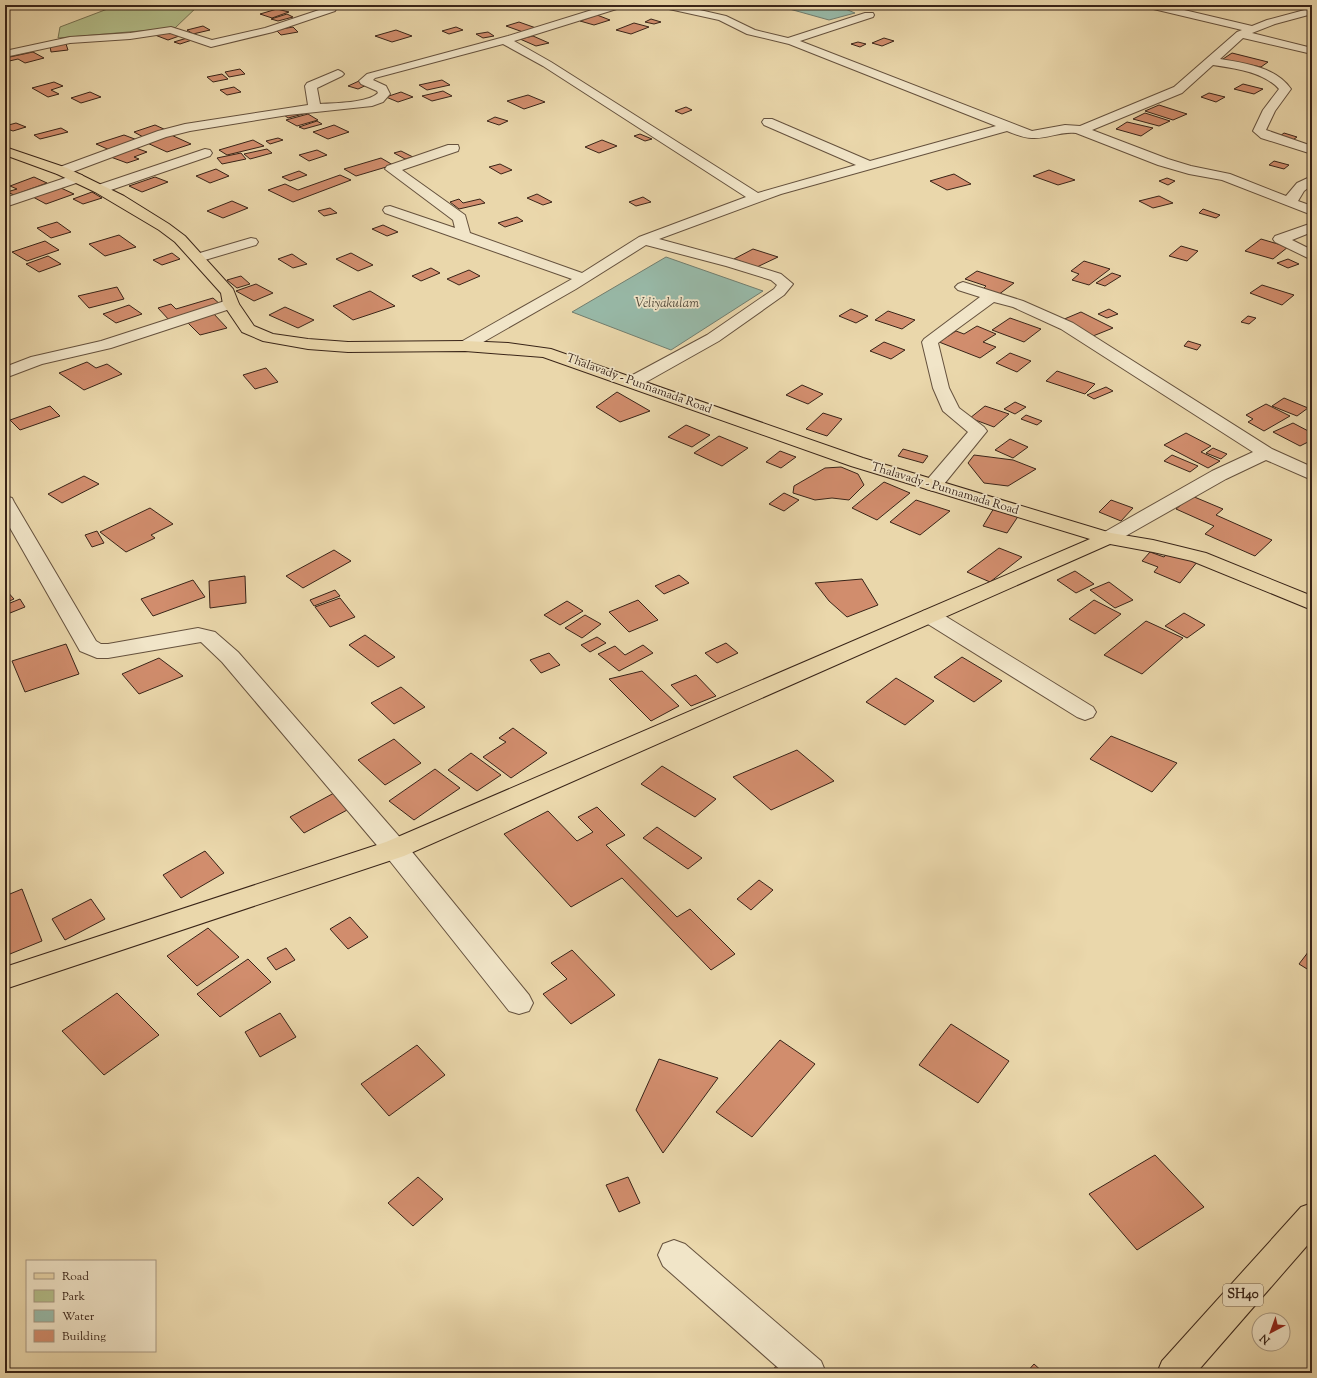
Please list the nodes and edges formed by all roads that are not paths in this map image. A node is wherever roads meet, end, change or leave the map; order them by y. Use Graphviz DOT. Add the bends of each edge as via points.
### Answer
graph roads {
  1 [pos="619,5"];
  2 [pos="664,5"];
  3 [pos="1149,5"];
  4 [pos="331,9"];
  5 [pos="1312,11"];
  6 [pos="869,15"];
  7 [pos="1253,29"];
  8 [pos="1241,34"];
  9 [pos="504,40"];
  10 [pos="789,41"];
  11 [pos="1312,51"];
  12 [pos="5,54"];
  13 [pos="1212,61"];
  14 [pos="338,74"];
  15 [pos="315,108"];
  16 [pos="768,122"];
  17 [pos="1008,127"];
  18 [pos="1081,130"];
  19 [pos="453,148"];
  20 [pos="5,150"];
  21 [pos="1312,150"];
  22 [pos="205,152"];
  23 [pos="870,166"];
  24 [pos="69,174"];
  25 [pos="1312,180"];
  26 [pos="100,189"];
  27 [pos="757,198"];
  28 [pos="1290,202"];
  29 [pos="5,203"];
  30 [pos="390,210"];
  31 [pos="1312,211"];
  32 [pos="1312,227"];
  33 [pos="464,237"];
  34 [pos="644,240"];
  35 [pos="251,242"];
  36 [pos="1312,256"];
  37 [pos="198,258"];
  38 [pos="583,278"];
  39 [pos="963,287"];
  40 [pos="992,296"];
  41 [pos="231,304"];
  42 [pos="465,346"];
  43 [pos="5,373"];
  44 [pos="633,382"];
  45 [pos="1266,453"];
  46 [pos="1312,474"];
  47 [pos="933,485"];
  48 [pos="5,502"];
  49 [pos="1108,538"];
  50 [pos="1312,604"];
  51 [pos="930,616"];
  52 [pos="1085,712"];
  53 [pos="395,849"];
  54 [pos="5,978"];
  55 [pos="519,1002"];
  56 [pos="1312,1217"];
  57 [pos="674,1256"];
  58 [pos="809,1373"];
  59 [pos="1174,1373"];
  1 -- 9 [label="street"];
  2 -- 10 [label="street" via="722,18 751,32"];
  3 -- 7 [label="street"];
  4 -- 12 [label="street" via="269,30 211,44 171,30 70,40"];
  5 -- 7 [label="street"];
  6 -- 10 [label="street"];
  7 -- 8 [label="street"];
  8 -- 11 [label="street"];
  8 -- 13 [label="street"];
  9 -- 15 [label="street" via="371,76 365,82 383,90 382,97 375,101"];
  9 -- 27 [label="street" via="547,64"];
  10 -- 17 [label="street"];
  13 -- 18 [label="street" via="1178,90"];
  13 -- 21 [label="street" via="1266,74 1282,83 1285,89 1269,110 1259,131 1265,136"];
  14 -- 15 [label="street" via="311,86"];
  15 -- 24 [label="street" via="189,127 162,134"];
  16 -- 23 [label="street"];
  17 -- 18 [label="street" via="1034,135 1069,128"];
  17 -- 23 [label="street"];
  18 -- 28 [label="street" via="1163,162 1226,177"];
  19 -- 33 [label="street" via="392,169 460,218"];
  20 -- 24 [label="main road, Thalavady - Punnamada Road"];
  22 -- 26 [label="street"];
  23 -- 27 [label="street"];
  24 -- 26 [label="main road, Thalavady - Punnamada Road"];
  24 -- 29 [label="street"];
  25 -- 28 [label="street" via="1296,191"];
  26 -- 37 [label="main road, Thalavady - Punnamada Road" via="164,227"];
  27 -- 34 [label="street"];
  28 -- 31 [label="street"];
  30 -- 33 [label="street"];
  32 -- 36 [label="street" via="1280,239"];
  33 -- 38 [label="street"];
  34 -- 38 [label="street"];
  34 -- 44 [label="street" via="731,263 776,278 785,284 779,292 713,338"];
  35 -- 37 [label="street"];
  37 -- 41 [label="main road, Thalavady - Punnamada Road" via="228,292"];
  38 -- 42 [label="street"];
  39 -- 40 [label="street"];
  40 -- 45 [label="street" via="1018,304 1067,326"];
  40 -- 47 [label="street" via="930,342 941,388 952,411 978,431"];
  41 -- 42 [label="main road, Thalavady - Punnamada Road" via="248,329 269,338 289,342 348,347"];
  41 -- 43 [label="street" via="105,344 37,360"];
  42 -- 44 [label="main road, Thalavady - Punnamada Road" via="545,352"];
  44 -- 47 [label="main road, Thalavady - Punnamada Road" via="858,462"];
  45 -- 46 [label="street"];
  45 -- 49 [label="street" via="1218,475"];
  47 -- 49 [label="main road, Thalavady - Punnamada Road"];
  48 -- 53 [label="street" via="88,646 97,651 108,651 198,635 208,637 230,657"];
  49 -- 50 [label="main road, Thalavady - Punnamada Road" via="1199,557"];
  49 -- 51 [label="main road"];
  51 -- 52 [label="street"];
  51 -- 53 [label="main road"];
  53 -- 54 [label="main road"];
  53 -- 55 [label="street"];
  56 -- 59 [label="main road, SH40"];
  57 -- 58 [label="street"];
}
